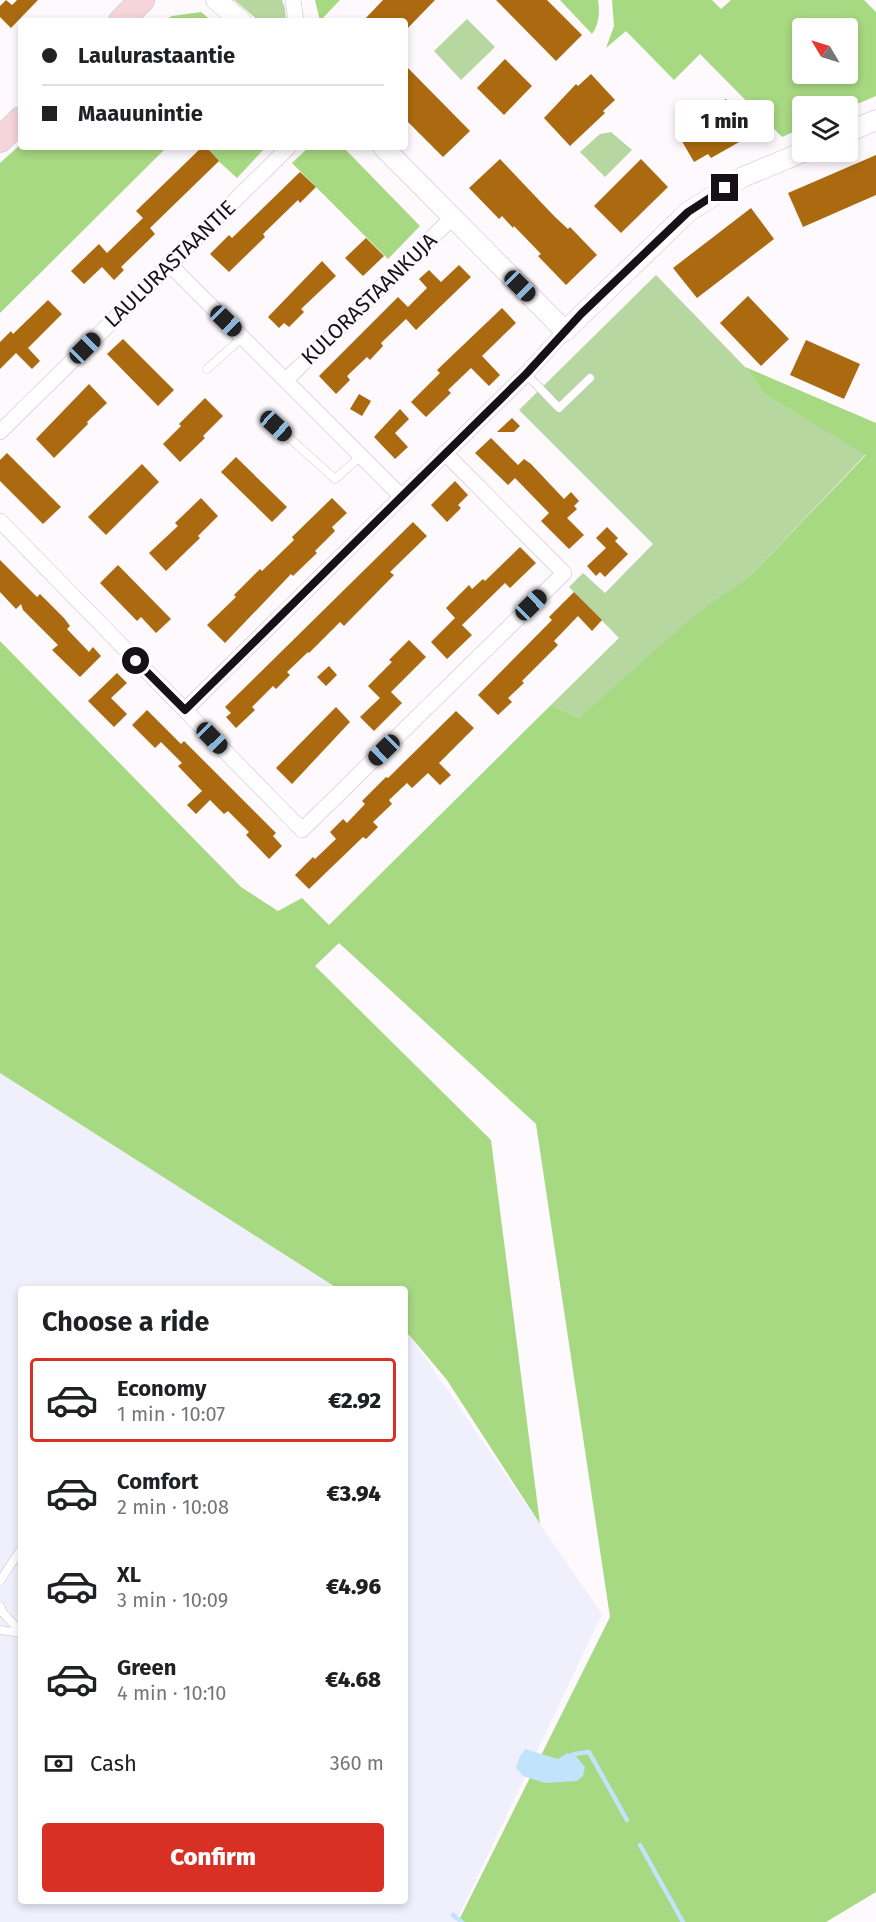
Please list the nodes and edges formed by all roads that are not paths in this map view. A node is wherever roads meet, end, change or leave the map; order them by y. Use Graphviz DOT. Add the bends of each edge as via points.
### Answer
graph roads {
  1 [pos="142,0"];
  2 [pos="216,0"];
  3 [pos="293,0"];
  4 [pos="124,18"];
  5 [pos="237,18"];
  6 [pos="296,18"];
  7 [pos="876,120"];
  8 [pos="18,122"];
  9 [pos="858,128"];
  10 [pos="0,140"];
  11 [pos="287,150"];
  12 [pos="386,150"];
  13 [pos="792,157"];
  14 [pos="453,217"];
  15 [pos="169,264"];
  16 [pos="564,331"];
  17 [pos="243,337"];
  18 [pos="207,369"];
  19 [pos="526,374"];
  20 [pos="590,378"];
  21 [pos="286,380"];
  22 [pos="276,426"];
  23 [pos="0,432"];
  24 [pos="445,453"];
  25 [pos="362,456"];
  26 [pos="402,497"];
  27 [pos="0,521"];
  28 [pos="185,710"];
  29 [pos="18,1551"];
  30 [pos="0,1581"];
  31 [pos="0,1605"];
  32 [pos="18,1629"];
  33 [pos="0,1630"];
  34 [pos="18,1632"];
  1 -- 4 [label="main road"];
  2 -- 5 [label="street"];
  3 -- 6 [label="street"];
  7 -- 9 [label="street"];
  8 -- 10 [label="main road"];
  11 -- 15 [label="street, LAULURASTAANTIE"];
  12 -- 14 [label="street"];
  13 -- 16 [label="street" via="743,177 688,212"];
  14 -- 16 [label="street"];
  14 -- 21 [label="street, KULORASTAANKUJA"];
  15 -- 17 [label="street"];
  15 -- 23 [label="street, LAULURASTAANTIE"];
  16 -- 19 [label="street"];
  17 -- 18 [label="lane"];
  17 -- 21 [label="street"];
  19 -- 20 [label="lane" via="560,408"];
  19 -- 24 [label="street"];
  21 -- 25 [label="street"];
  22 -- 25 [label="lane" via="335,478"];
  24 -- 26 [label="street"];
  24 -- 28 [label="street" via="564,573 302,830"];
  25 -- 26 [label="street"];
  26 -- 28 [label="street"];
  27 -- 28 [label="street"];
  29 -- 30 [label="lane"];
  31 -- 32 [label="lane"];
  33 -- 34 [label="lane"];
}
